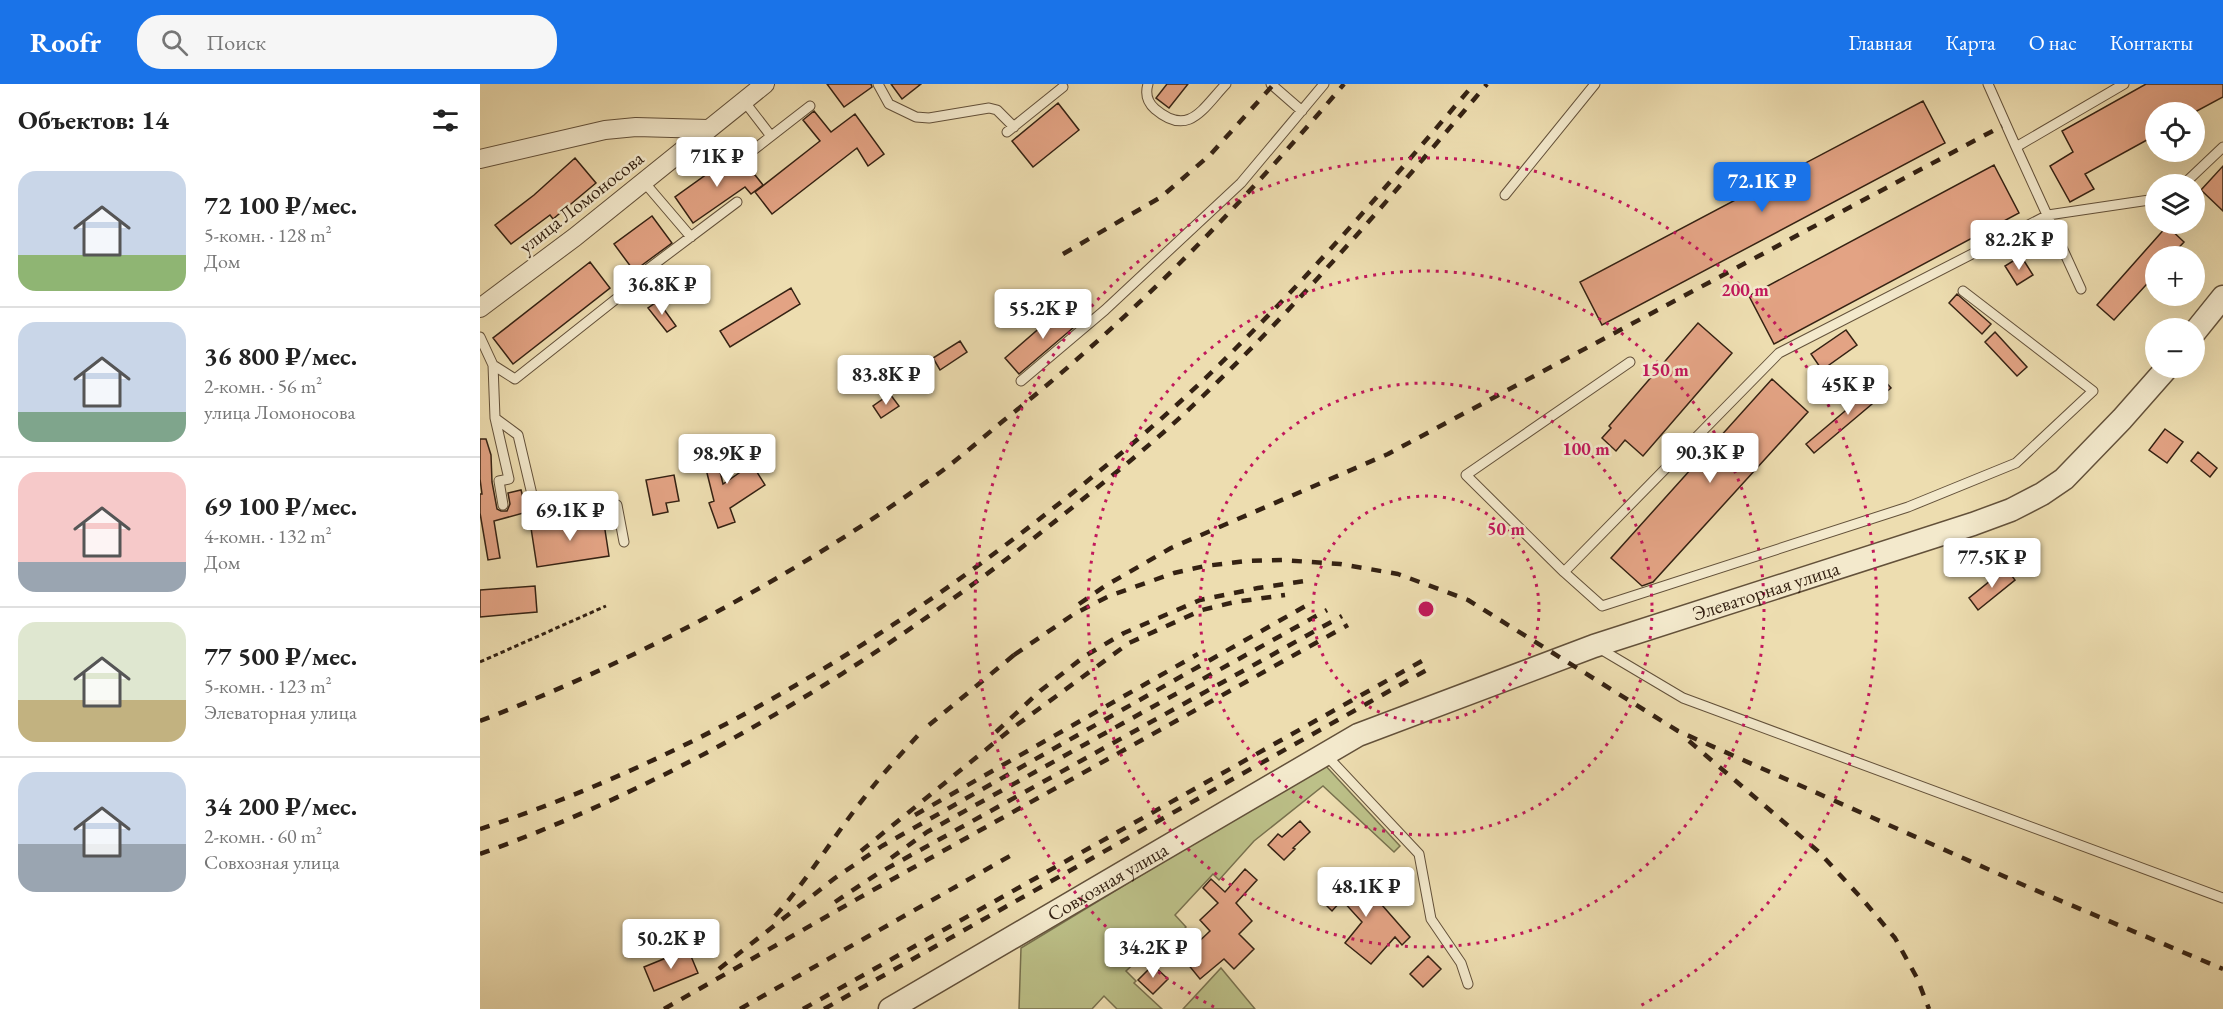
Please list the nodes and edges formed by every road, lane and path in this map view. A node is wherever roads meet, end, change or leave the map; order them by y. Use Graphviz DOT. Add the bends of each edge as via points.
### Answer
graph roads {
  1 [pos="765,84"];
  2 [pos="878,84"];
  3 [pos="1148,84"];
  4 [pos="1226,84"];
  5 [pos="1271,84"];
  6 [pos="1324,84"];
  7 [pos="1595,84"];
  8 [pos="1988,84"];
  9 [pos="2124,84"];
  10 [pos="1063,87"];
  11 [pos="744,101"];
  12 [pos="810,106"];
  13 [pos="1302,111"];
  14 [pos="708,129"];
  15 [pos="771,136"];
  16 [pos="2016,147"];
  17 [pos="2223,147"];
  18 [pos="742,158"];
  19 [pos="480,159"];
  20 [pos="2195,174"];
  21 [pos="644,182"];
  22 [pos="1505,195"];
  23 [pos="2145,201"];
  24 [pos="737,202"];
  25 [pos="2048,215"];
  26 [pos="691,237"];
  27 [pos="640,275"];
  28 [pos="2081,289"];
  29 [pos="1963,291"];
  30 [pos="2223,297"];
  31 [pos="616,299"];
  32 [pos="480,308"];
  33 [pos="2205,319"];
  34 [pos="480,337"];
  35 [pos="1630,362"];
  36 [pos="493,365"];
  37 [pos="2158,378"];
  38 [pos="1021,381"];
  39 [pos="495,418"];
  40 [pos="503,505"];
  41 [pos="624,542"];
  42 [pos="1564,572"];
  43 [pos="606,606"];
  44 [pos="1594,646"];
  45 [pos="480,662"];
  46 [pos="1325,753"];
  47 [pos="2223,898"];
  48 [pos="1468,984"];
  49 [pos="903,1006"];
  1 -- 11 [label="street, улица Ломоносова"];
  2 -- 10 [label="lane" via="890,104 916,117 988,108 998,110 1011,130"];
  3 -- 4 [label="lane" via="1146,96 1150,105 1166,118 1179,122 1194,117"];
  5 -- 13 [label="lane"];
  6 -- 13 [label="lane"];
  7 -- 22 [label="lane"];
  8 -- 16 [label="lane"];
  9 -- 16 [label="lane"];
  11 -- 14 [label="street, улица Ломоносова"];
  11 -- 15 [label="lane"];
  12 -- 15 [label="lane"];
  13 -- 38 [label="lane" via="1241,183 1105,310"];
  14 -- 19 [label="street" via="605,129"];
  14 -- 21 [label="street, улица Ломоносова"];
  15 -- 18 [label="lane"];
  16 -- 25 [label="lane"];
  17 -- 20 [label="lane"];
  21 -- 26 [label="lane"];
  21 -- 32 [label="street, улица Ломоносова"];
  23 -- 25 [label="lane"];
  24 -- 26 [label="lane"];
  25 -- 28 [label="lane"];
  25 -- 42 [label="lane" via="1779,353"];
  26 -- 27 [label="lane"];
  29 -- 42 [label="lane" via="2093,391 2016,463 1908,507 1602,606"];
  30 -- 33 [label="street"];
  31 -- 36 [label="lane" via="515,379"];
  34 -- 36 [label="lane"];
  35 -- 42 [label="lane" via="1466,475"];
  36 -- 39 [label="lane"];
  37 -- 44 [label="street, Элеваторная улица" via="2064,478 2011,510"];
  39 -- 40 [label="lane" via="509,479 498,481"];
  39 -- 41 [label="lane" via="518,435 538,520 617,505"];
  43 -- 45 [label="path"];
  44 -- 46 [label="street, Элеваторная улица" via="1358,735"];
  44 -- 47 [label="lane" via="1683,698"];
  46 -- 48 [label="lane" via="1419,855 1431,919 1461,963"];
  46 -- 49 [label="street, Совхозная улица"];
}
